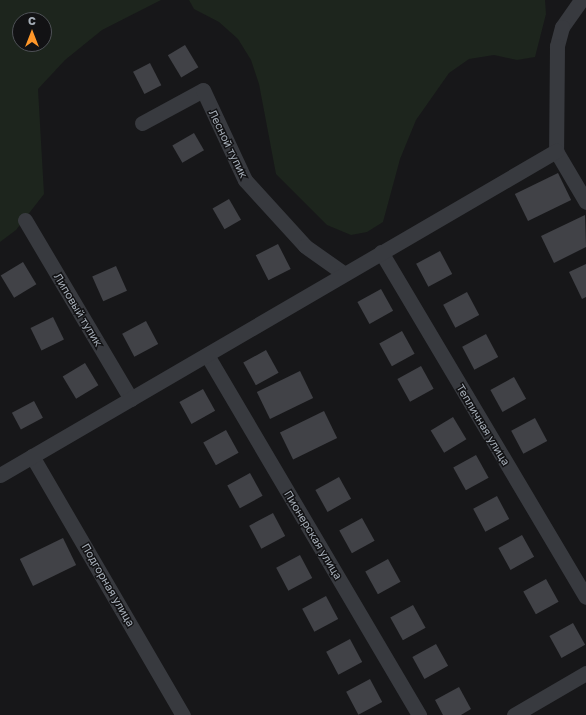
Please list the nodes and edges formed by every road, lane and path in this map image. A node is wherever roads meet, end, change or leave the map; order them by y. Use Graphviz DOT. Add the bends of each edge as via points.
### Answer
graph roads {
  1 [pos="581,0"];
  2 [pos="142,123"];
  3 [pos="556,151"];
  4 [pos="586,202"];
  5 [pos="25,220"];
  6 [pos="381,252"];
  7 [pos="343,273"];
  8 [pos="207,354"];
  9 [pos="131,399"];
  10 [pos="32,456"];
  11 [pos="0,475"];
  12 [pos="586,597"];
  13 [pos="586,673"];
  14 [pos="184,715"];
  15 [pos="419,715"];
  16 [pos="514,715"];
  1 -- 3 [label="street" via="562,27 557,46"];
  2 -- 7 [label="street, Лесной тупик" via="203,90 245,180 305,246"];
  3 -- 4 [label="street"];
  3 -- 6 [label="street"];
  5 -- 9 [label="street, Липовый тупик"];
  6 -- 7 [label="street"];
  6 -- 12 [label="street, Тепличная улица"];
  7 -- 8 [label="street"];
  8 -- 9 [label="street"];
  8 -- 15 [label="street, Пионерская улица"];
  9 -- 10 [label="street"];
  10 -- 11 [label="street"];
  10 -- 14 [label="street, Подгорная улица"];
  13 -- 16 [label="street"];
}
